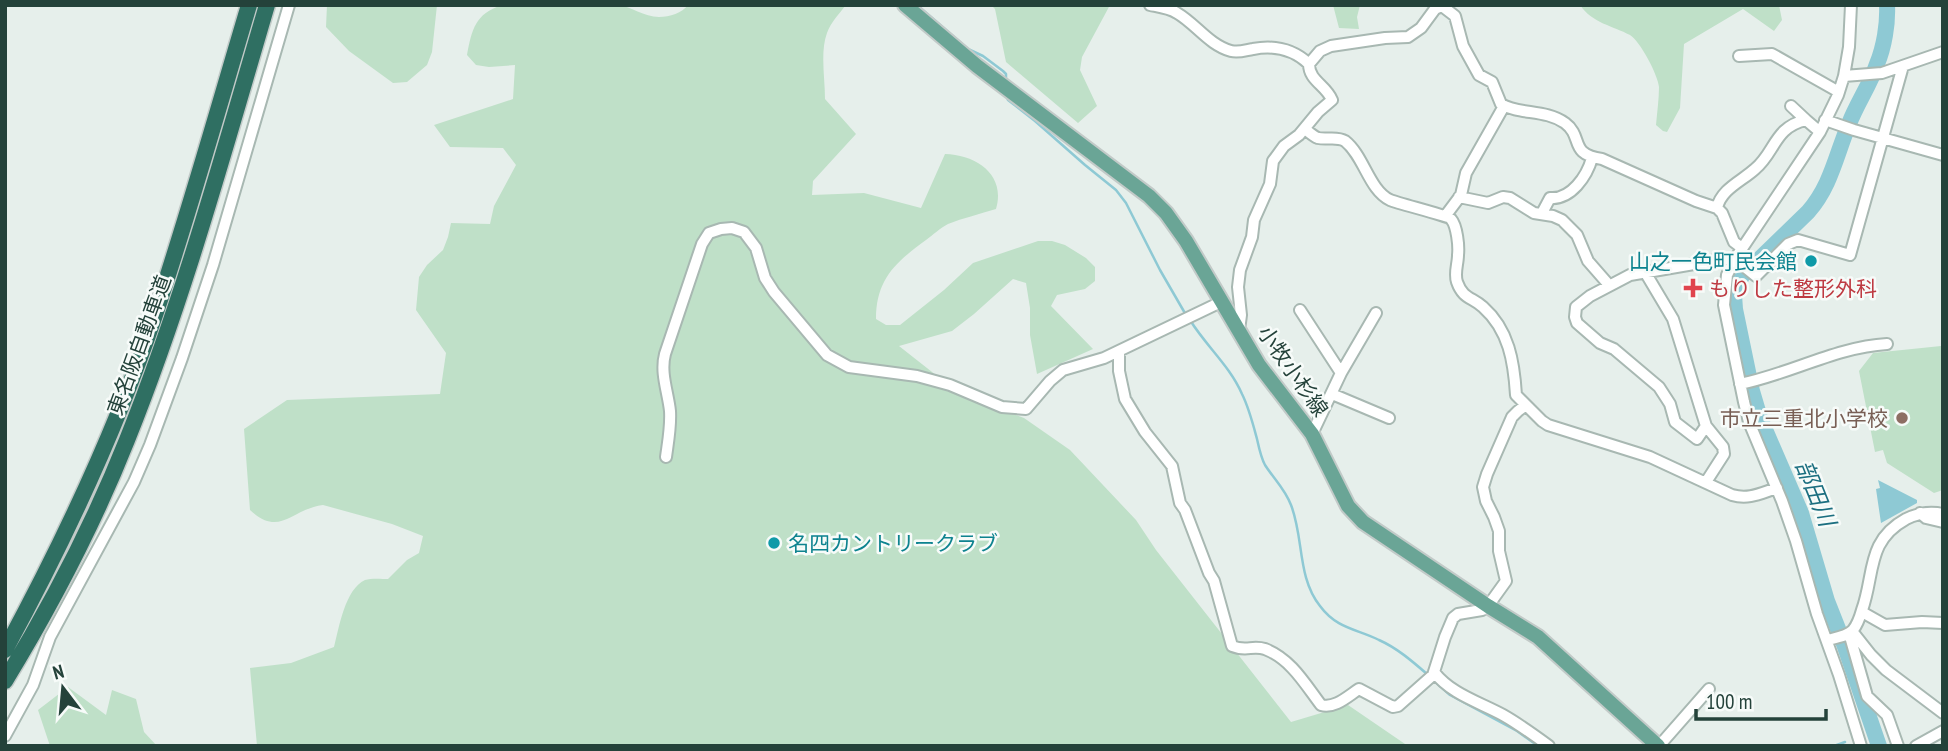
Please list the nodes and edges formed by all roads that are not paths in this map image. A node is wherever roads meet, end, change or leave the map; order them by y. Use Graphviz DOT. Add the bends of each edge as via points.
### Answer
graph roads {
  1 [pos="249,5"];
  2 [pos="267,5"];
  3 [pos="289,5"];
  4 [pos="905,5"];
  5 [pos="1150,5"];
  6 [pos="1851,5"];
  7 [pos="1943,52"];
  8 [pos="1739,57"];
  9 [pos="1309,64"];
  10 [pos="1903,66"];
  11 [pos="1844,76"];
  12 [pos="1839,92"];
  13 [pos="1504,106"];
  14 [pos="1791,106"];
  15 [pos="1807,120"];
  16 [pos="1825,120"];
  17 [pos="1305,129"];
  18 [pos="1819,132"];
  19 [pos="1882,138"];
  20 [pos="1943,155"];
  21 [pos="1592,158"];
  22 [pos="1459,197"];
  23 [pos="1717,208"];
  24 [pos="1542,213"];
  25 [pos="1446,215"];
  26 [pos="1742,248"];
  27 [pos="1739,262"];
  28 [pos="1644,272"];
  29 [pos="1609,285"];
  30 [pos="1223,302"];
  31 [pos="1300,310"];
  32 [pos="1376,313"];
  33 [pos="1239,330"];
  34 [pos="1888,344"];
  35 [pos="1119,351"];
  36 [pos="1342,373"];
  37 [pos="1742,384"];
  38 [pos="1332,394"];
  39 [pos="1526,405"];
  40 [pos="1389,418"];
  41 [pos="1706,426"];
  42 [pos="1312,434"];
  43 [pos="666,457"];
  44 [pos="1706,482"];
  45 [pos="1777,488"];
  46 [pos="1920,513"];
  47 [pos="1943,514"];
  48 [pos="1943,522"];
  49 [pos="1488,606"];
  50 [pos="1862,612"];
  51 [pos="1943,623"];
  52 [pos="1849,633"];
  53 [pos="1830,640"];
  54 [pos="5,650"];
  55 [pos="1432,675"];
  56 [pos="5,681"];
  57 [pos="1709,690"];
  58 [pos="1943,713"];
  59 [pos="1943,731"];
  60 [pos="5,736"];
  61 [pos="1549,746"];
  62 [pos="1658,746"];
  63 [pos="1861,746"];
  64 [pos="1898,746"];
  65 [pos="1916,746"];
  1 -- 54 [label="highway, 東名阪自動車道" via="135,369 79,502"];
  2 -- 56 [label="highway, 東名阪自動車道" via="206,214 135,419 62,580"];
  3 -- 60 [label="street" via="213,265 150,445 50,637 33,685"];
  4 -- 30 [label="main road, 小牧小杉線" via="1149,196 1186,241"];
  5 -- 9 [label="street" via="1170,9 1226,49 1280,47"];
  6 -- 11 [label="street"];
  7 -- 10 [label="street"];
  8 -- 12 [label="street" via="1772,54"];
  9 -- 13 [label="street" via="1331,46 1411,36 1442,6 1455,16 1470,59 1479,75 1492,82"];
  9 -- 17 [label="street" via="1314,80 1328,90 1332,100"];
  10 -- 11 [label="street"];
  10 -- 19 [label="street"];
  11 -- 12 [label="street"];
  12 -- 16 [label="street"];
  13 -- 21 [label="street" via="1558,118"];
  13 -- 22 [label="street" via="1466,173"];
  14 -- 15 [label="street"];
  15 -- 18 [label="street"];
  15 -- 23 [label="street" via="1778,137 1758,166 1723,194"];
  16 -- 18 [label="street"];
  16 -- 19 [label="street"];
  17 -- 25 [label="street" via="1319,138 1343,140 1385,197"];
  17 -- 33 [label="street" via="1273,161 1270,184 1240,270"];
  18 -- 26 [label="street"];
  19 -- 20 [label="street"];
  19 -- 27 [label="street" via="1850,255 1798,240 1756,276"];
  21 -- 23 [label="street"];
  21 -- 24 [label="street" via="1571,192 1550,198"];
  22 -- 24 [label="street" via="1488,203 1503,197"];
  22 -- 25 [label="street"];
  23 -- 26 [label="street" via="1734,242"];
  24 -- 29 [label="street" via="1562,219 1573,229 1588,261"];
  25 -- 39 [label="street" via="1455,229 1459,287 1503,333 1515,369 1516,394"];
  26 -- 27 [label="street"];
  27 -- 28 [label="street" via="1723,259"];
  27 -- 37 [label="street" via="1727,275 1724,305"];
  28 -- 29 [label="street"];
  28 -- 41 [label="street" via="1673,319"];
  29 -- 41 [label="street" via="1578,304 1574,312 1577,323 1659,387 1675,422 1696,439"];
  30 -- 33 [label="main road, 小牧小杉線"];
  30 -- 35 [label="street"];
  31 -- 36 [label="street"];
  32 -- 36 [label="street"];
  33 -- 42 [label="main road, 小牧小杉線" via="1259,365"];
  34 -- 37 [label="street" via="1846,350"];
  35 -- 43 [label="street" via="1063,370 1026,409 1002,407 917,376 849,368 827,355 774,292 756,248 744,233 721,229 709,233 702,244 664,354 670,410"];
  35 -- 55 [label="street" via="1125,399 1172,467 1180,503 1214,581 1232,646 1264,649 1287,662 1327,707 1359,689 1398,706"];
  36 -- 38 [label="street"];
  37 -- 45 [label="street" via="1749,422"];
  38 -- 40 [label="street"];
  38 -- 42 [label="street"];
  39 -- 44 [label="street" via="1558,429 1650,457"];
  39 -- 49 [label="street" via="1513,417 1485,479 1483,494 1499,531 1506,581"];
  41 -- 44 [label="street" via="1724,454"];
  42 -- 49 [label="main road, 小牧小杉線" via="1349,506 1363,522"];
  44 -- 45 [label="street" via="1741,498"];
  45 -- 53 [label="street" via="1817,614"];
  46 -- 47 [label="street"];
  46 -- 48 [label="street"];
  46 -- 50 [label="street" via="1894,527 1878,545"];
  49 -- 55 [label="street" via="1453,618"];
  49 -- 62 [label="main road, 小牧小杉線" via="1538,637"];
  50 -- 51 [label="street" via="1885,625"];
  50 -- 52 [label="street"];
  52 -- 53 [label="street"];
  52 -- 58 [label="street" via="1886,670"];
  52 -- 64 [label="street" via="1867,696 1887,715"];
  53 -- 63 [label="street"];
  55 -- 61 [label="street"];
  57 -- 62 [label="street"];
  59 -- 65 [label="street"];
}
